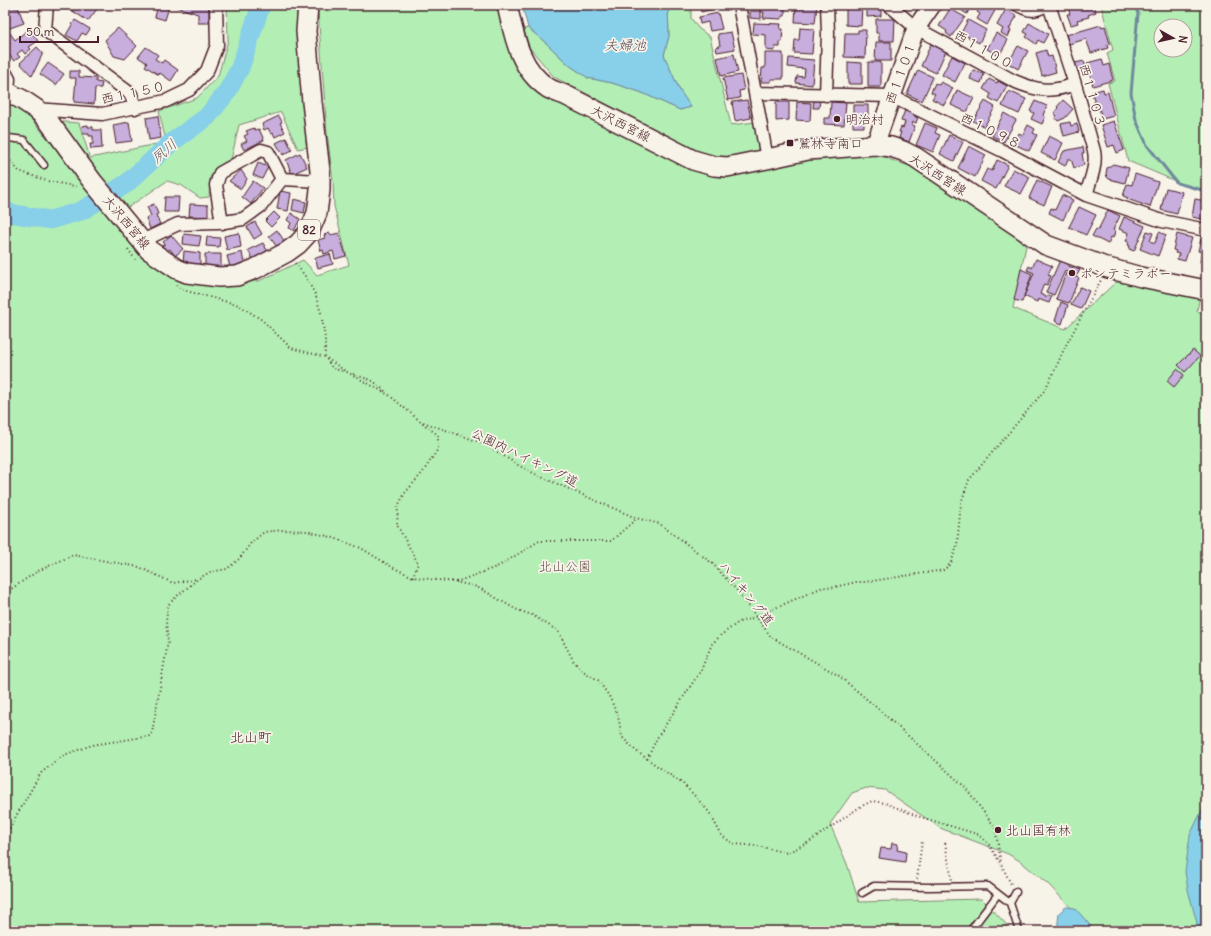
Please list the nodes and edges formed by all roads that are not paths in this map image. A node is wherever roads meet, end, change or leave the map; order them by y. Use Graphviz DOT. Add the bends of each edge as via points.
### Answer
graph roads {
  1 [pos="47,5"];
  2 [pos="216,5"];
  3 [pos="308,5"];
  4 [pos="507,5"];
  5 [pos="740,5"];
  6 [pos="827,5"];
  7 [pos="889,5"];
  8 [pos="932,5"];
  9 [pos="1018,5"];
  10 [pos="1046,5"];
  11 [pos="1050,5"];
  12 [pos="916,28"];
  13 [pos="5,72"];
  14 [pos="1075,84"];
  15 [pos="6,91"];
  16 [pos="755,93"];
  17 [pos="826,95"];
  18 [pos="891,96"];
  19 [pos="135,108"];
  20 [pos="36,109"];
  21 [pos="5,136"];
  22 [pos="874,145"];
  23 [pos="767,159"];
  24 [pos="44,165"];
  25 [pos="282,179"];
  26 [pos="320,181"];
  27 [pos="1086,195"];
  28 [pos="222,223"];
  29 [pos="1206,230"];
  30 [pos="134,244"];
  31 [pos="1206,290"];
  32 [pos="1016,892"];
  33 [pos="862,893"];
  34 [pos="998,894"];
  35 [pos="1010,903"];
  36 [pos="970,931"];
  37 [pos="1019,931"];
  1 -- 19 [label="street" via="45,30 131,94"];
  2 -- 19 [label="street, 西１１５０" via="217,45 207,71 189,90 166,101"];
  3 -- 26 [label="main road, 大沢西宮線 / 82" via="306,31"];
  4 -- 23 [label="main road, 大沢西宮線" via="519,52 534,76 548,88 693,160 727,167"];
  5 -- 16 [label="street"];
  6 -- 17 [label="street"];
  7 -- 12 [label="street, 西１１００"];
  8 -- 12 [label="street, 西１１０１"];
  9 -- 10 [label="street" via="1033,10"];
  11 -- 14 [label="street, 西１１０３"];
  12 -- 14 [label="street, 西１１００" via="1025,86 1038,90 1061,89"];
  12 -- 18 [label="street, 西１１０１"];
  13 -- 15 [label="street" via="9,79"];
  14 -- 27 [label="street, 西１１０３" via="1095,157"];
  15 -- 20 [label="main road, 大沢西宮線 / 82"];
  16 -- 17 [label="street, 西１０９８"];
  16 -- 23 [label="street"];
  17 -- 18 [label="street, 西１０９８"];
  18 -- 22 [label="street, 西１１０１"];
  18 -- 27 [label="street, 西１０９８"];
  19 -- 20 [label="street, 西１１５０" via="102,114"];
  20 -- 30 [label="main road, 大沢西宮線 / 82" via="47,119 88,184 120,214"];
  21 -- 24 [label="lane" via="24,140"];
  22 -- 23 [label="main road, 大沢西宮線" via="808,150"];
  22 -- 31 [label="main road, 大沢西宮線" via="897,149 915,157 1046,245 1108,268"];
  25 -- 26 [label="street"];
  25 -- 28 [label="street" via="261,206 243,219"];
  25 -- 28 [label="street" via="268,152 261,150 220,173 216,185"];
  26 -- 30 [label="main road, 大沢西宮線 / 82" via="317,213 309,232 287,252 237,276 219,277 187,273"];
  27 -- 29 [label="street, 西１０９８" via="1162,221"];
  28 -- 30 [label="street" via="178,224"];
  32 -- 35 [label="lane"];
  33 -- 34 [label="lane" via="874,886 988,886"];
  34 -- 35 [label="lane"];
  34 -- 36 [label="lane"];
  35 -- 37 [label="lane"];
}
